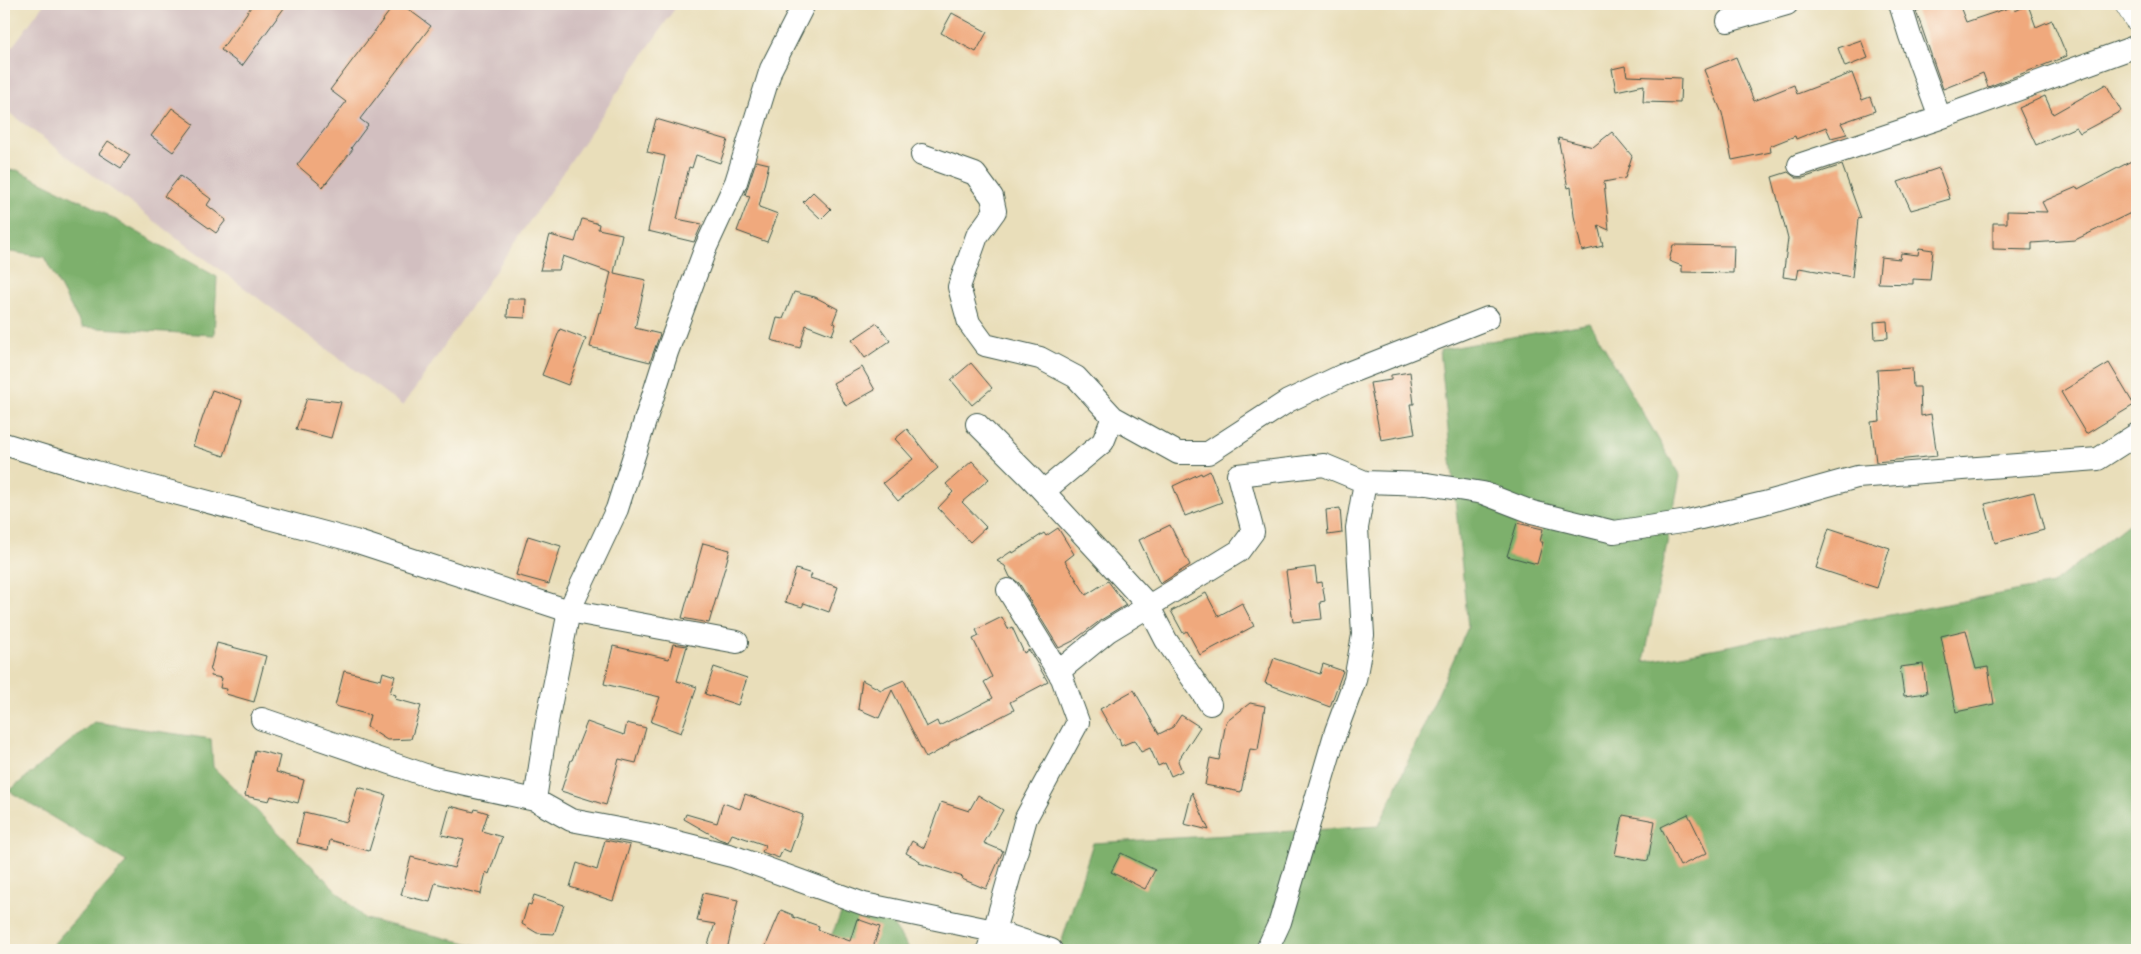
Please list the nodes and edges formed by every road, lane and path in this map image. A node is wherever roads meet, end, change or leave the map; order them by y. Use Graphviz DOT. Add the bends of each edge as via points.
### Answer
graph roads {
  1 [pos="804,4"];
  2 [pos="1787,4"];
  3 [pos="1900,4"];
  4 [pos="2129,4"];
  5 [pos="2137,17"];
  6 [pos="1728,21"];
  7 [pos="2137,46"];
  8 [pos="1940,118"];
  9 [pos="922,155"];
  10 [pos="1799,165"];
  11 [pos="1488,318"];
  12 [pos="1113,418"];
  13 [pos="977,424"];
  14 [pos="2137,434"];
  15 [pos="4,444"];
  16 [pos="1365,482"];
  17 [pos="1044,491"];
  18 [pos="1008,590"];
  19 [pos="1148,605"];
  20 [pos="569,611"];
  21 [pos="737,642"];
  22 [pos="1058,672"];
  23 [pos="1210,704"];
  24 [pos="262,719"];
  25 [pos="535,800"];
  26 [pos="991,941"];
  27 [pos="1051,950"];
  28 [pos="1266,950"];
  1 -- 20 [label="street" via="771,69 736,182 706,247 666,352 617,509"];
  2 -- 6 [label="street"];
  3 -- 8 [label="street"];
  4 -- 5 [label="main road"];
  7 -- 8 [label="street"];
  8 -- 10 [label="street"];
  9 -- 12 [label="street" via="975,174 992,197 995,211 978,236 959,287 969,323 986,345 1040,358 1076,377"];
  11 -- 12 [label="street" via="1343,375 1288,402 1208,452 1178,453"];
  12 -- 17 [label="street" via="1103,442"];
  13 -- 17 [label="street"];
  14 -- 16 [label="street" via="2098,459 1857,477 1688,521 1614,532 1532,512 1483,493 1427,484"];
  15 -- 20 [label="street" via="355,541"];
  16 -- 19 [label="street" via="1324,465 1238,475 1253,532 1239,551"];
  16 -- 28 [label="street" via="1357,528 1363,635 1355,680 1336,731 1280,922"];
  17 -- 19 [label="street"];
  18 -- 22 [label="street"];
  19 -- 22 [label="street" via="1108,631"];
  19 -- 23 [label="street" via="1166,640"];
  20 -- 21 [label="street"];
  20 -- 25 [label="street"];
  22 -- 26 [label="street" via="1078,722 1026,818"];
  24 -- 25 [label="street" via="434,778"];
  25 -- 26 [label="street" via="571,820 732,856 864,904"];
  26 -- 27 [label="street"];
}
